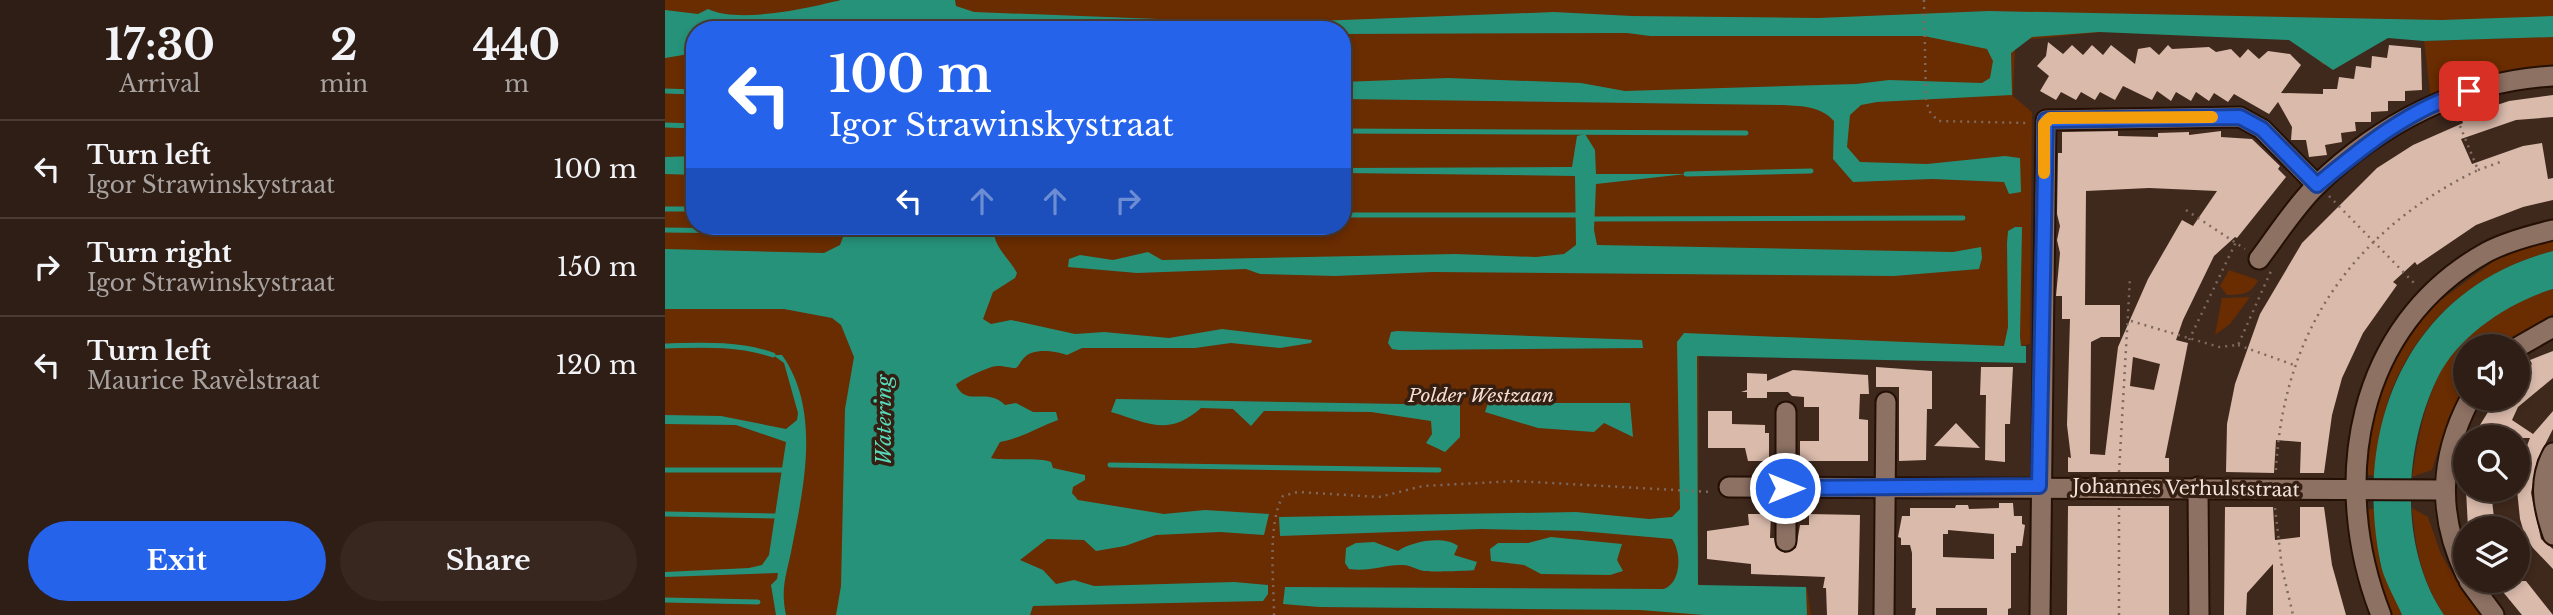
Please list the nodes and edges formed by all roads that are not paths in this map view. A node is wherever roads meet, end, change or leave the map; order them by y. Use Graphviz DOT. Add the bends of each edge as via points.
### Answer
graph roads {
  1 [pos="2553,76"];
  2 [pos="2317,185"];
  3 [pos="2553,230"];
  4 [pos="2259,259"];
  5 [pos="2553,327"];
  6 [pos="2530,340"];
  7 [pos="1886,402"];
  8 [pos="2465,411"];
  9 [pos="1786,412"];
  10 [pos="2553,453"];
  11 [pos="2039,486"];
  12 [pos="1729,487"];
  13 [pos="2198,487"];
  14 [pos="1785,488"];
  15 [pos="1887,488"];
  16 [pos="2361,490"];
  17 [pos="2443,490"];
  18 [pos="2553,535"];
  19 [pos="1786,541"];
  20 [pos="2453,546"];
  21 [pos="2478,593"];
  22 [pos="1884,615"];
  23 [pos="2040,615"];
  24 [pos="2199,615"];
  25 [pos="2381,615"];
  26 [pos="2494,615"];
  1 -- 2 [label="street" via="2512,78 2448,97 2379,134"];
  2 -- 4 [label="street"];
  2 -- 11 [label="street" via="2262,129 2240,117 2050,118 2044,124"];
  3 -- 16 [label="street" via="2489,251 2427,296 2396,340 2372,386 2360,433"];
  5 -- 6 [label="street"];
  7 -- 15 [label="street"];
  8 -- 17 [label="street" via="2450,445"];
  9 -- 14 [label="street"];
  10 -- 18 [label="street" via="2543,483 2544,510"];
  11 -- 13 [label="street, Johannes Verhulststraat"];
  11 -- 15 [label="street, Johannes Verhulststraat"];
  11 -- 23 [label="street"];
  12 -- 14 [label="street, Johannes Verhulststraat"];
  13 -- 16 [label="street, Johannes Verhulststraat"];
  13 -- 24 [label="street"];
  14 -- 15 [label="street, Johannes Verhulststraat"];
  14 -- 19 [label="street"];
  15 -- 22 [label="street"];
  16 -- 17 [label="street, Johannes Verhulststraat"];
  16 -- 25 [label="street" via="2361,554"];
  17 -- 20 [label="street"];
  21 -- 26 [label="street"];
}
